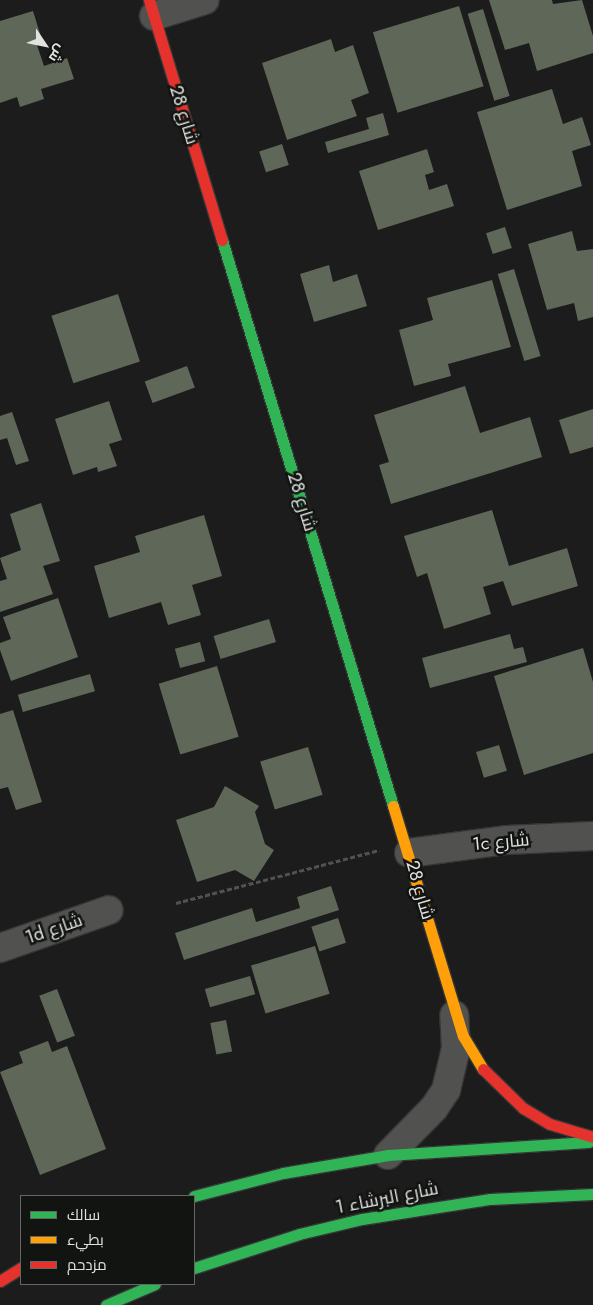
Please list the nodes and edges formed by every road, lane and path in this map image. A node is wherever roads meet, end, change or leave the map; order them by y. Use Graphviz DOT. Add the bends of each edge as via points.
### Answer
graph roads {
  1 [pos="204,0"];
  2 [pos="152,8"];
  3 [pos="593,836"];
  4 [pos="408,848"];
  5 [pos="176,903"];
  6 [pos="109,910"];
  7 [pos="0,948"];
  8 [pos="452,1006"];
  9 [pos="593,1137"];
  10 [pos="593,1142"];
  11 [pos="388,1156"];
  12 [pos="593,1194"];
  13 [pos="195,1196"];
  14 [pos="195,1268"];
  15 [pos="20,1269"];
  16 [pos="0,1280"];
  17 [pos="153,1285"];
  18 [pos="106,1305"];
  1 -- 2 [label="street"];
  2 -- 4 [label="street, شارع 28"];
  3 -- 4 [label="street, 1c شارع"];
  4 -- 5 [label="path"];
  4 -- 8 [label="street, شارع 28"];
  6 -- 7 [label="street, 1d شارع"];
  8 -- 9 [label="street, شارع 28" via="466,1042 499,1087 523,1108 550,1124"];
  8 -- 11 [label="street, شارع 28" via="456,1048 446,1090 434,1108"];
  10 -- 11 [label="street, شارع البرشاء 1"];
  11 -- 13 [label="street, شارع البرشاء 1" via="283,1173"];
  12 -- 14 [label="street, شارع البرشاء 1" via="490,1199 362,1219 299,1234"];
  15 -- 16 [label="street"];
  17 -- 18 [label="street"];
}
